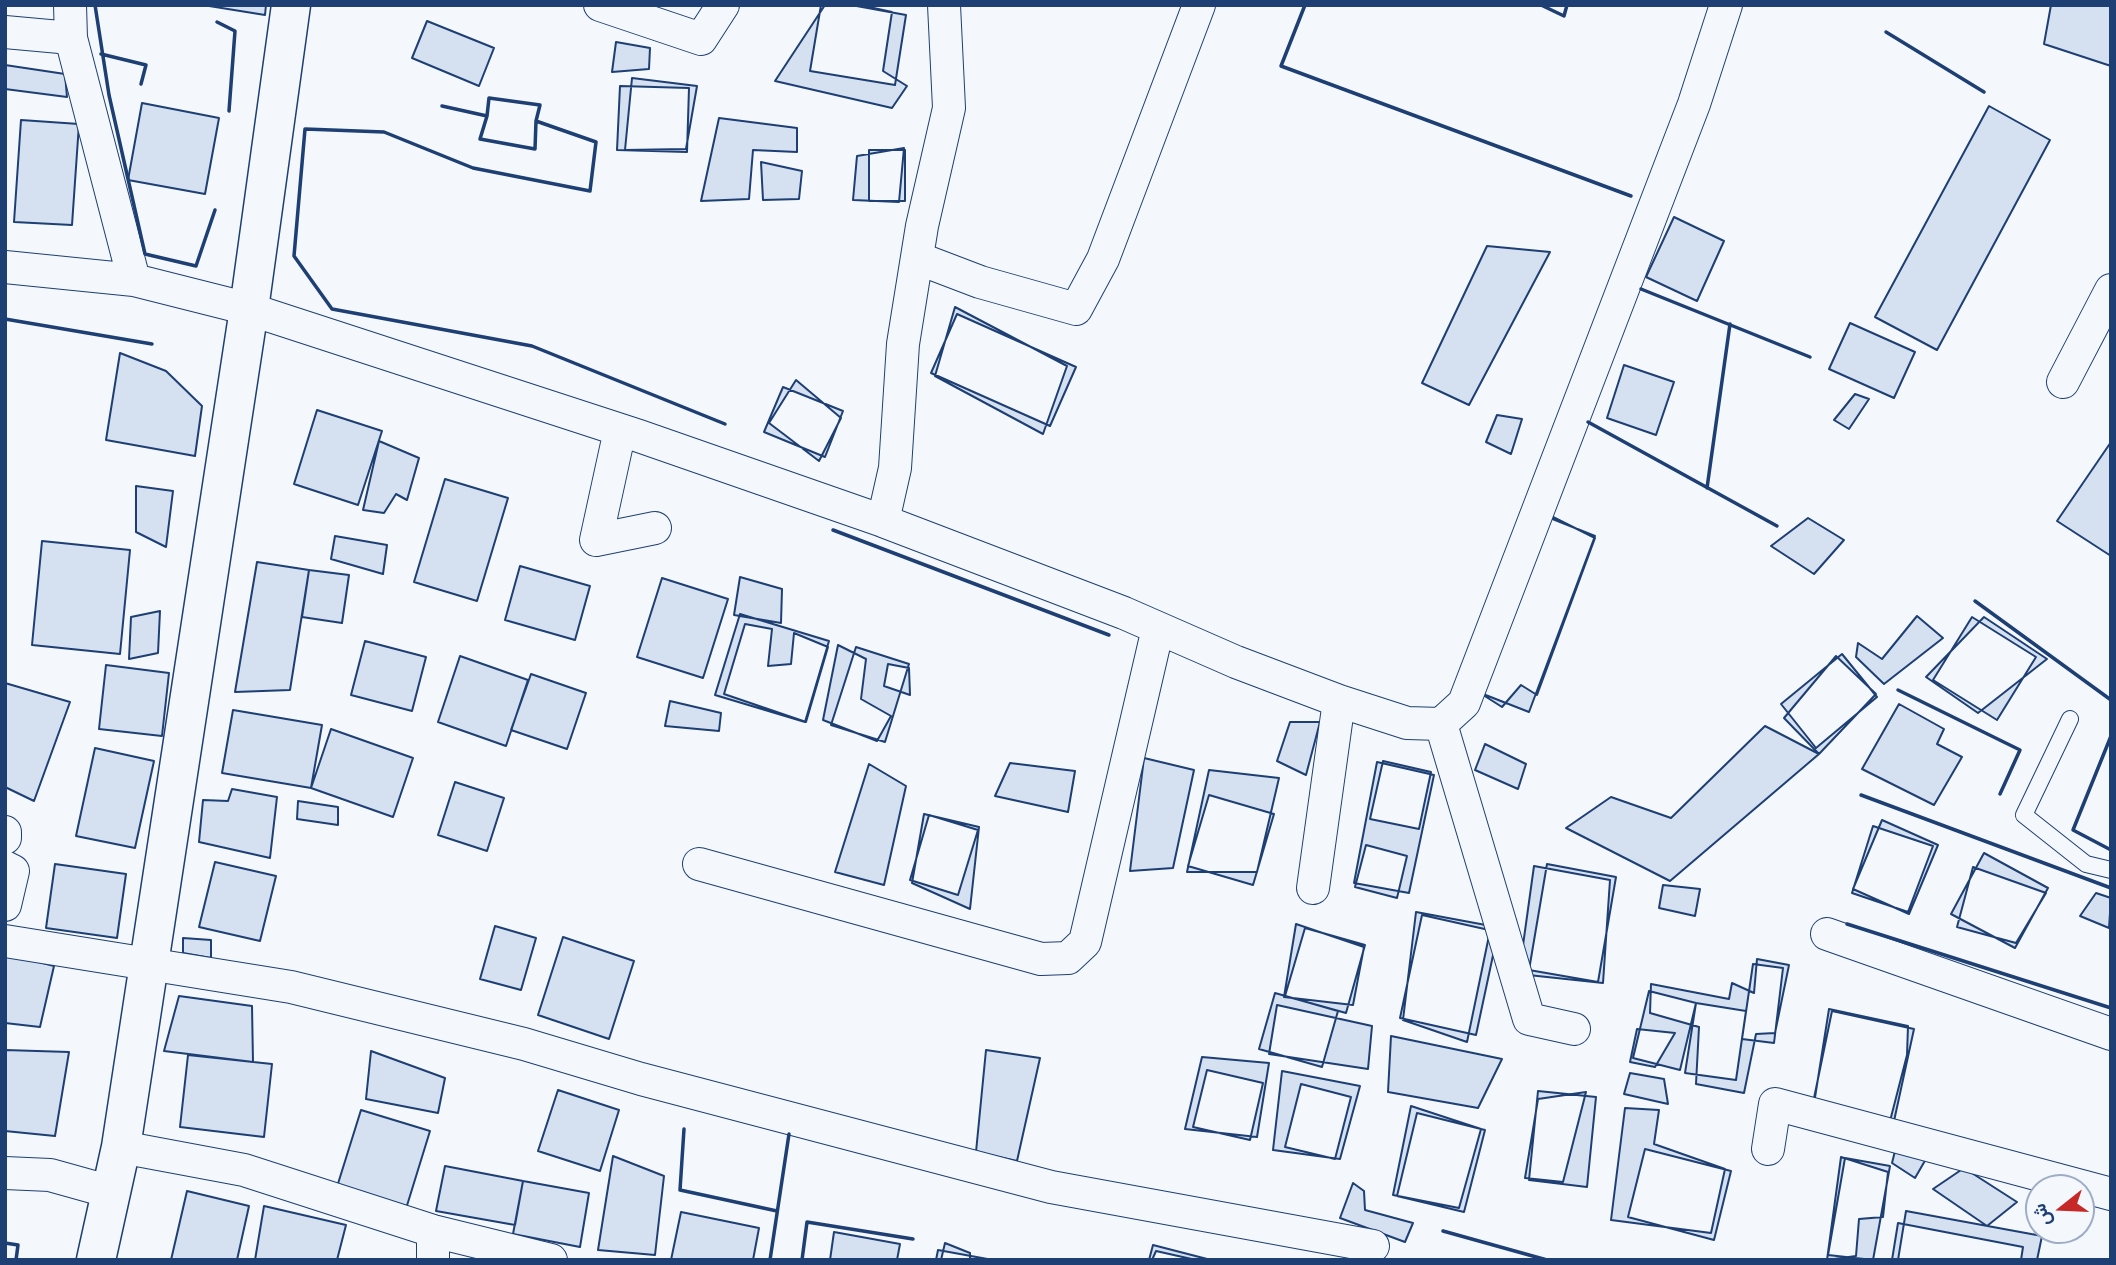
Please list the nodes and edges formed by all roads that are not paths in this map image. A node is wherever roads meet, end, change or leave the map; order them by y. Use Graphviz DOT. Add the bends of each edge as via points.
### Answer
graph roads {
  1 [pos="70,5"];
  2 [pos="290,5"];
  3 [pos="600,5"];
  4 [pos="723,5"];
  5 [pos="944,5"];
  6 [pos="1199,5"];
  7 [pos="1726,5"];
  8 [pos="5,32"];
  9 [pos="71,38"];
  10 [pos="917,258"];
  11 [pos="5,267"];
  12 [pos="134,279"];
  13 [pos="2111,290"];
  14 [pos="250,309"];
  15 [pos="2063,382"];
  16 [pos="620,430"];
  17 [pos="883,521"];
  18 [pos="655,528"];
  19 [pos="1158,628"];
  20 [pos="1339,701"];
  21 [pos="2070,719"];
  22 [pos="1441,724"];
  23 [pos="5,832"];
  24 [pos="5,838"];
  25 [pos="699,864"];
  26 [pos="5,867"];
  27 [pos="2111,870"];
  28 [pos="1313,888"];
  29 [pos="5,905"];
  30 [pos="1827,934"];
  31 [pos="5,940"];
  32 [pos="148,966"];
  33 [pos="1574,1029"];
  34 [pos="2111,1034"];
  35 [pos="121,1147"];
  36 [pos="1769,1149"];
  37 [pos="5,1173"];
  38 [pos="110,1192"];
  39 [pos="2111,1194"];
  40 [pos="433,1245"];
  41 [pos="1373,1246"];
  42 [pos="96,1260"];
  43 [pos="551,1260"];
  1 -- 9 [label="street"];
  2 -- 14 [label="main road"];
  3 -- 4 [label="street" via="701,39"];
  5 -- 10 [label="street" via="949,108"];
  6 -- 10 [label="street" via="1103,259 1076,309 980,282"];
  7 -- 22 [label="street" via="1694,104 1464,704"];
  8 -- 9 [label="street"];
  9 -- 12 [label="street"];
  10 -- 17 [label="street" via="903,344 895,468"];
  11 -- 12 [label="street"];
  12 -- 14 [label="street"];
  13 -- 15 [label="street"];
  14 -- 16 [label="street"];
  14 -- 32 [label="main road"];
  16 -- 17 [label="street"];
  16 -- 18 [label="street" via="596,540"];
  17 -- 19 [label="street"];
  19 -- 20 [label="street"];
  19 -- 25 [label="street" via="1085,942 1068,958 1041,959"];
  20 -- 22 [label="street" via="1407,723"];
  20 -- 28 [label="street"];
  21 -- 27 [label="lane" via="2024,815 2087,864"];
  22 -- 33 [label="street" via="1529,1020"];
  23 -- 24 [label="street"];
  26 -- 29 [label="street" via="13,871"];
  30 -- 34 [label="street"];
  31 -- 32 [label="street"];
  32 -- 35 [label="main road"];
  32 -- 41 [label="street" via="291,987 524,1044 1051,1187"];
  35 -- 38 [label="main road"];
  35 -- 40 [label="street" via="244,1170"];
  36 -- 39 [label="street" via="1775,1104"];
  37 -- 38 [label="street" via="50,1175"];
  38 -- 42 [label="main road"];
  40 -- 43 [label="street"];
}
